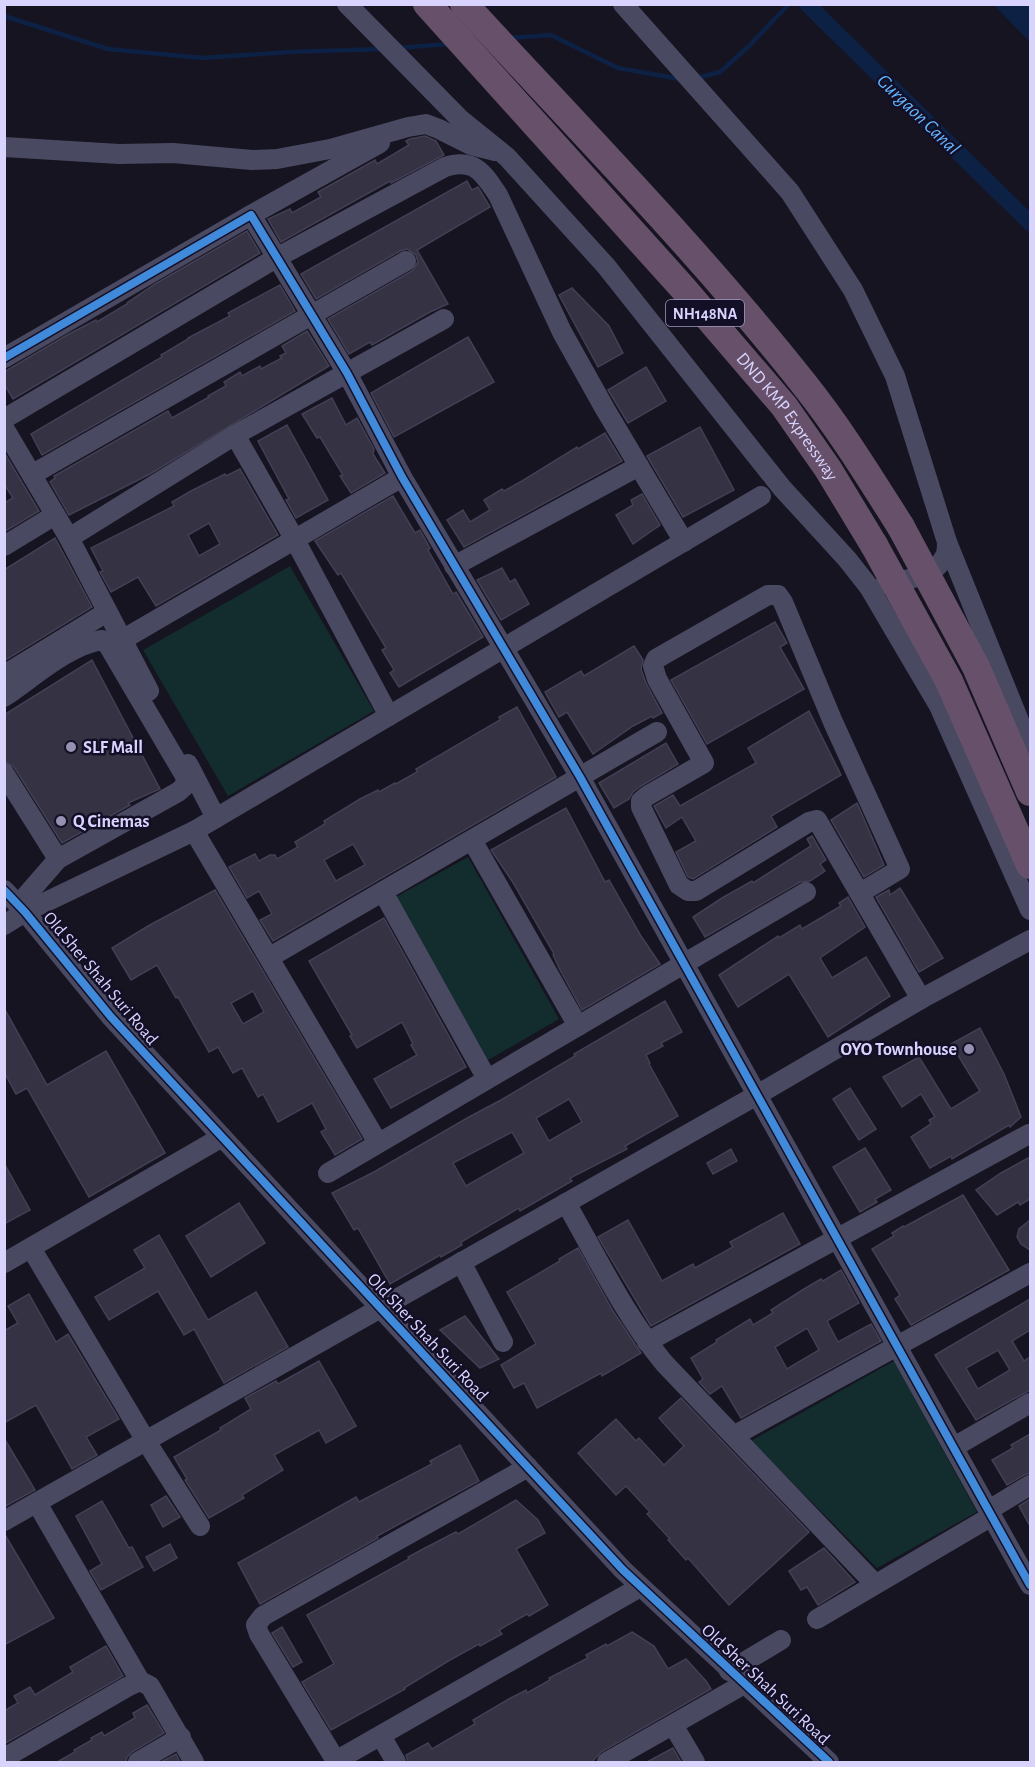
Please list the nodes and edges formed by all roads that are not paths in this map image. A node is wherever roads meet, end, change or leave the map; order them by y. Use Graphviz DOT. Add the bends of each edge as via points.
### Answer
graph roads {
  1 [pos="427,4"];
  2 [pos="464,4"];
  3 [pos="623,4"];
  4 [pos="353,11"];
  5 [pos="408,127"];
  6 [pos="4,147"];
  7 [pos="507,157"];
  8 [pos="251,215"];
  9 [pos="276,258"];
  10 [pos="406,261"];
  11 [pos="312,315"];
  12 [pos="444,319"];
  13 [pos="4,358"];
  14 [pos="347,373"];
  15 [pos="4,419"];
  16 [pos="4,428"];
  17 [pos="235,435"];
  18 [pos="639,466"];
  19 [pos="33,474"];
  20 [pos="402,477"];
  21 [pos="761,496"];
  22 [pos="55,515"];
  23 [pos="69,538"];
  24 [pos="295,540"];
  25 [pos="684,542"];
  26 [pos="947,542"];
  27 [pos="4,546"];
  28 [pos="454,566"];
  29 [pos="869,587"];
  30 [pos="107,612"];
  31 [pos="122,640"];
  32 [pos="504,650"];
  33 [pos="4,675"];
  34 [pos="4,697"];
  35 [pos="389,716"];
  36 [pos="657,732"];
  37 [pos="1030,748"];
  38 [pos="1030,769"];
  39 [pos="4,773"];
  40 [pos="580,777"];
  41 [pos="1030,792"];
  42 [pos="983,803"];
  43 [pos="216,818"];
  44 [pos="194,831"];
  45 [pos="472,840"];
  46 [pos="58,859"];
  47 [pos="1030,865"];
  48 [pos="4,890"];
  49 [pos="382,892"];
  50 [pos="806,892"];
  51 [pos="860,893"];
  52 [pos="22,909"];
  53 [pos="1030,910"];
  54 [pos="4,925"];
  55 [pos="1030,940"];
  56 [pos="270,957"];
  57 [pos="685,964"];
  58 [pos="921,999"];
  59 [pos="578,1026"];
  60 [pos="487,1080"];
  61 [pos="757,1095"];
  62 [pos="1029,1134"];
  63 [pos="222,1137"];
  64 [pos="378,1143"];
  65 [pos="328,1173"];
  66 [pos="566,1203"];
  67 [pos="838,1239"];
  68 [pos="31,1248"];
  69 [pos="461,1262"];
  70 [pos="4,1263"];
  71 [pos="1030,1273"];
  72 [pos="380,1308"];
  73 [pos="503,1342"];
  74 [pos="647,1342"];
  75 [pos="897,1346"];
  76 [pos="1030,1403"];
  77 [pos="735,1435"];
  78 [pos="146,1441"];
  79 [pos="954,1447"];
  80 [pos="528,1467"];
  81 [pos="1030,1485"];
  82 [pos="37,1503"];
  83 [pos="990,1513"];
  84 [pos="4,1521"];
  85 [pos="200,1526"];
  86 [pos="1023,1555"];
  87 [pos="875,1584"];
  88 [pos="1030,1585"];
  89 [pos="640,1587"];
  90 [pos="816,1619"];
  91 [pos="781,1640"];
  92 [pos="729,1671"];
  93 [pos="140,1682"];
  94 [pos="744,1684"];
  95 [pos="673,1725"];
  96 [pos="381,1736"];
  97 [pos="181,1737"];
  98 [pos="4,1758"];
  99 [pos="138,1762"];
  100 [pos="194,1762"];
  101 [pos="335,1762"];
  102 [pos="396,1762"];
  103 [pos="607,1762"];
  104 [pos="695,1762"];
  105 [pos="829,1762"];
  1 -- 47 [label="highway, DND KMP Expressway / NH148NA, bridge" via="682,286 784,406 874,544 949,681"];
  2 -- 41 [label="highway, DND KMP Expressway / NH148NA, bridge" via="703,264 805,384 852,449 901,527 976,667"];
  3 -- 26 [label="street" via="790,192 853,290 895,376"];
  4 -- 7 [label="street" via="460,118"];
  5 -- 6 [label="street" via="277,159"];
  5 -- 7 [label="street" via="432,126"];
  5 -- 8 [label="street"];
  7 -- 29 [label="street" via="606,267 782,488"];
  8 -- 9 [label="street"];
  8 -- 13 [label="street"];
  9 -- 11 [label="street"];
  9 -- 15 [label="street"];
  9 -- 18 [label="street" via="445,167 457,164 479,169 498,195 562,332"];
  10 -- 11 [label="street"];
  11 -- 14 [label="street"];
  11 -- 19 [label="street"];
  12 -- 14 [label="street"];
  14 -- 17 [label="street"];
  14 -- 20 [label="street"];
  16 -- 19 [label="street"];
  17 -- 23 [label="street"];
  17 -- 24 [label="street"];
  18 -- 25 [label="street"];
  18 -- 28 [label="street"];
  19 -- 22 [label="street"];
  20 -- 24 [label="street"];
  20 -- 28 [label="street"];
  21 -- 25 [label="street"];
  22 -- 23 [label="street"];
  22 -- 27 [label="street"];
  23 -- 30 [label="street"];
  24 -- 31 [label="street"];
  24 -- 35 [label="street"];
  25 -- 32 [label="street"];
  26 -- 29 [label="street" via="946,555 933,570 912,579"];
  26 -- 37 [label="street"];
  28 -- 32 [label="street"];
  29 -- 42 [label="street" via="939,706"];
  30 -- 31 [label="street"];
  30 -- 33 [label="street"];
  31 -- 43 [label="street"];
  32 -- 35 [label="street"];
  32 -- 40 [label="street"];
  34 -- 46 [label="street" via="74,649 102,640 185,776 186,785 178,792"];
  35 -- 43 [label="street"];
  36 -- 40 [label="street"];
  38 -- 42 [label="street"];
  39 -- 46 [label="street"];
  40 -- 45 [label="street"];
  40 -- 57 [label="street"];
  42 -- 53 [label="street"];
  43 -- 44 [label="street"];
  44 -- 52 [label="street"];
  44 -- 56 [label="street"];
  45 -- 49 [label="street"];
  45 -- 59 [label="street"];
  46 -- 52 [label="street"];
  48 -- 52 [label="street, Old Sher Shah Suri Road"];
  49 -- 56 [label="street"];
  49 -- 60 [label="street"];
  50 -- 57 [label="street"];
  51 -- 51 [label="street" via="818,820 696,891 688,891 679,885 641,807 647,796 704,764 657,679 652,666 656,659 768,595 778,595 783,602 900,869"];
  51 -- 58 [label="street"];
  52 -- 54 [label="street"];
  52 -- 63 [label="street, Old Sher Shah Suri Road" via="111,1017"];
  55 -- 58 [label="street"];
  56 -- 64 [label="street"];
  57 -- 59 [label="street"];
  57 -- 61 [label="street"];
  58 -- 61 [label="street"];
  59 -- 60 [label="street"];
  60 -- 64 [label="street"];
  61 -- 66 [label="street"];
  61 -- 67 [label="street"];
  62 -- 67 [label="street"];
  63 -- 68 [label="street"];
  63 -- 72 [label="street, Old Sher Shah Suri Road"];
  64 -- 65 [label="street"];
  66 -- 69 [label="street"];
  66 -- 74 [label="street"];
  67 -- 74 [label="street"];
  67 -- 75 [label="street"];
  68 -- 70 [label="street"];
  68 -- 78 [label="street"];
  69 -- 72 [label="street"];
  69 -- 73 [label="street"];
  71 -- 75 [label="street"];
  72 -- 78 [label="street"];
  72 -- 80 [label="street, Old Sher Shah Suri Road"];
  74 -- 77 [label="street"];
  75 -- 77 [label="street"];
  75 -- 79 [label="street"];
  76 -- 79 [label="street"];
  77 -- 87 [label="street"];
  78 -- 82 [label="street"];
  78 -- 85 [label="street"];
  79 -- 83 [label="street"];
  80 -- 89 [label="street, Old Sher Shah Suri Road"];
  80 -- 101 [label="street" via="263,1616 256,1625"];
  81 -- 83 [label="street"];
  82 -- 84 [label="street"];
  82 -- 93 [label="street"];
  83 -- 86 [label="street"];
  83 -- 87 [label="street"];
  86 -- 88 [label="street"];
  87 -- 90 [label="street"];
  89 -- 92 [label="street, Old Sher Shah Suri Road"];
  89 -- 96 [label="street"];
  91 -- 92 [label="street"];
  92 -- 94 [label="street, Old Sher Shah Suri Road"];
  93 -- 97 [label="street" via="150,1686"];
  93 -- 98 [label="street"];
  94 -- 95 [label="street"];
  94 -- 105 [label="street, Old Sher Shah Suri Road"];
  95 -- 103 [label="street"];
  95 -- 104 [label="street"];
  96 -- 101 [label="street"];
  96 -- 102 [label="street"];
  97 -- 99 [label="street"];
  97 -- 100 [label="street"];
}
